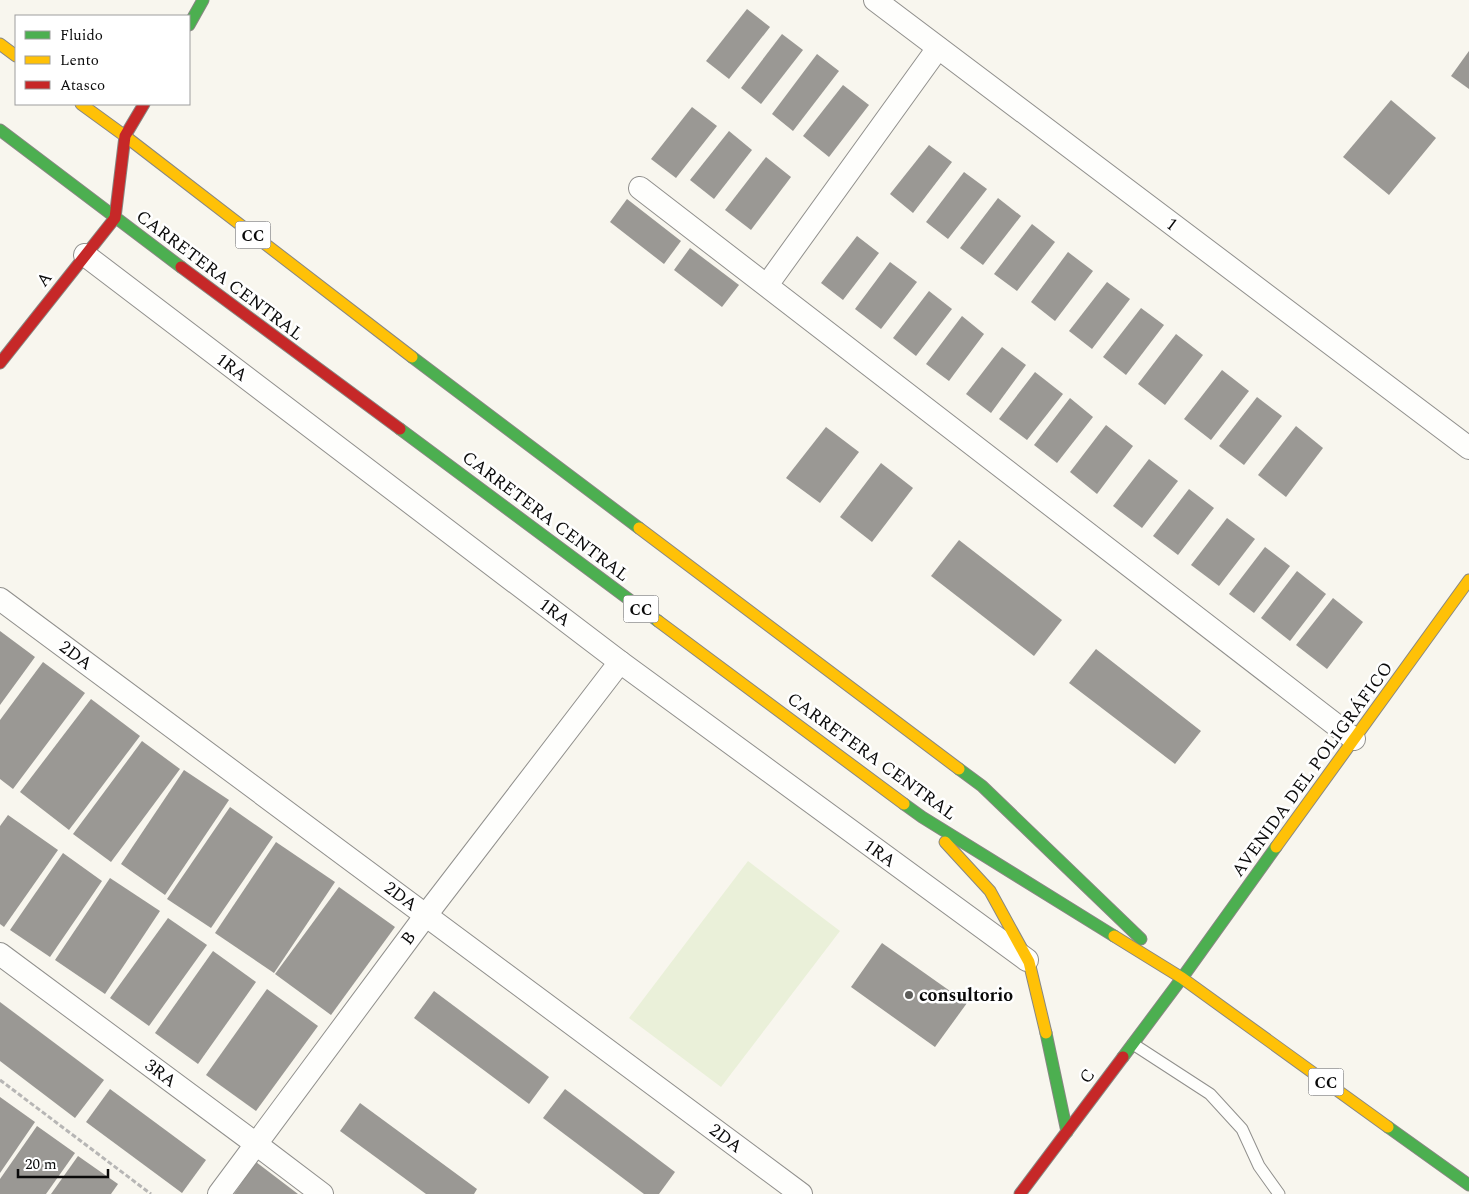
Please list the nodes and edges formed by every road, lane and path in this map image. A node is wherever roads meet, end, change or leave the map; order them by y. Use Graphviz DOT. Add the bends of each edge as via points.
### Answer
graph roads {
  1 [pos="203,0"];
  2 [pos="875,0"];
  3 [pos="190,23"];
  4 [pos="0,44"];
  5 [pos="938,48"];
  6 [pos="15,55"];
  7 [pos="82,105"];
  8 [pos="143,105"];
  9 [pos="0,130"];
  10 [pos="125,136"];
  11 [pos="640,188"];
  12 [pos="115,218"];
  13 [pos="85,255"];
  14 [pos="767,285"];
  15 [pos="0,363"];
  16 [pos="1469,448"];
  17 [pos="1469,580"];
  18 [pos="0,599"];
  19 [pos="620,662"];
  20 [pos="1354,740"];
  21 [pos="922,817"];
  22 [pos="426,915"];
  23 [pos="0,954"];
  24 [pos="1029,962"];
  25 [pos="1182,978"];
  26 [pos="1133,1044"];
  27 [pos="0,1080"];
  28 [pos="1067,1132"];
  29 [pos="256,1144"];
  30 [pos="1469,1185"];
  31 [pos="151,1194"];
  32 [pos="219,1194"];
  33 [pos="322,1194"];
  34 [pos="801,1194"];
  35 [pos="1020,1194"];
  36 [pos="1279,1194"];
  1 -- 3 [label="main road"];
  2 -- 5 [label="street, 1"];
  4 -- 6 [label="main road"];
  5 -- 14 [label="street"];
  5 -- 16 [label="street, 1"];
  7 -- 10 [label="main road, CARRETERA CENTRAL / CC"];
  8 -- 10 [label="main road"];
  9 -- 12 [label="main road, CARRETERA CENTRAL / CC"];
  10 -- 12 [label="main road"];
  10 -- 25 [label="main road, CARRETERA CENTRAL / CC" via="381,334 982,786"];
  11 -- 14 [label="street"];
  12 -- 13 [label="main road, A"];
  12 -- 21 [label="main road, CARRETERA CENTRAL / CC"];
  13 -- 15 [label="main road, A"];
  13 -- 19 [label="street, 1RA"];
  14 -- 20 [label="street"];
  17 -- 20 [label="main road, AVENIDA DEL POLIGRÁFICO"];
  18 -- 22 [label="street, 2DA"];
  19 -- 22 [label="street, B"];
  19 -- 24 [label="street, 1RA"];
  20 -- 25 [label="main road, AVENIDA DEL POLIGRÁFICO"];
  21 -- 24 [label="main road" via="990,890"];
  21 -- 25 [label="main road, CARRETERA CENTRAL / CC"];
  22 -- 29 [label="street, B"];
  22 -- 34 [label="street, 2DA"];
  23 -- 29 [label="street, 3RA"];
  24 -- 28 [label="main road"];
  25 -- 26 [label="main road, C"];
  25 -- 30 [label="main road, CARRETERA CENTRAL / CC"];
  26 -- 28 [label="main road, C"];
  26 -- 36 [label="lane" via="1210,1094 1242,1129 1259,1166"];
  27 -- 31 [label="path"];
  28 -- 35 [label="main road, C"];
  29 -- 32 [label="street, B"];
  29 -- 33 [label="street, 3RA"];
}
